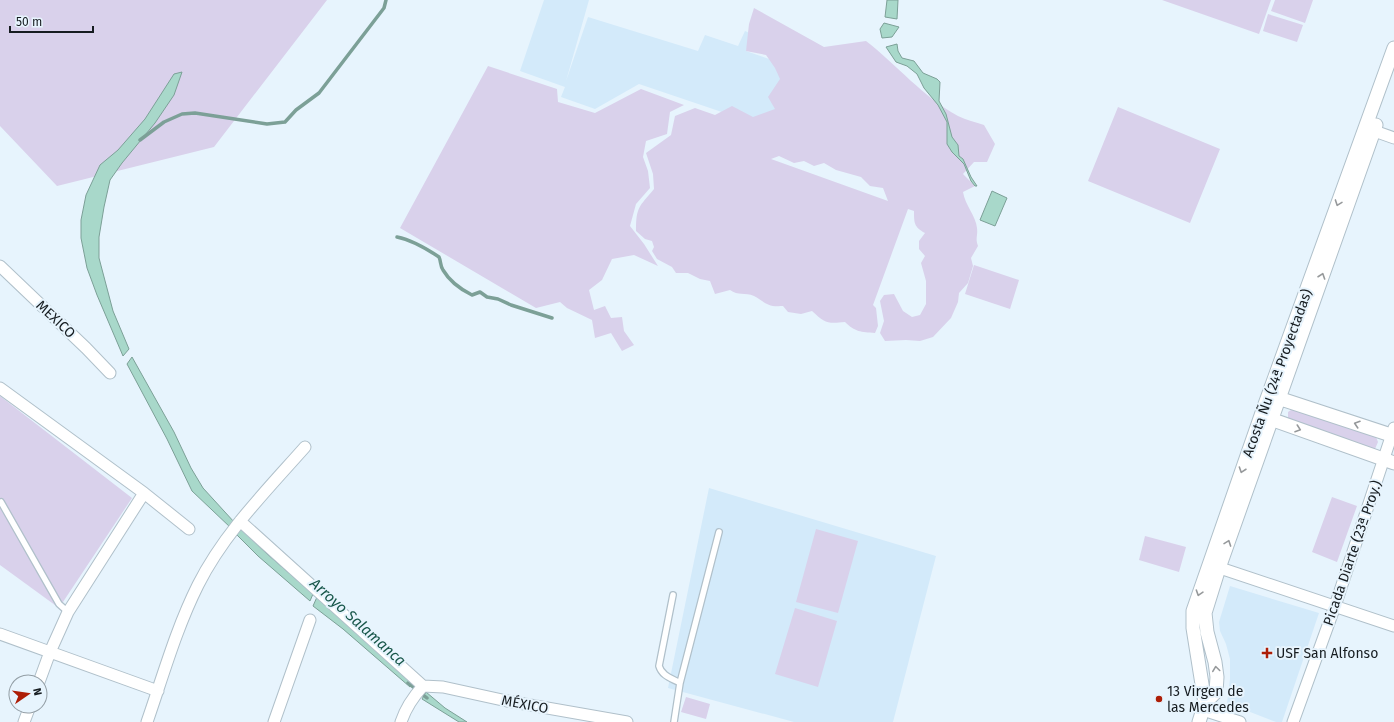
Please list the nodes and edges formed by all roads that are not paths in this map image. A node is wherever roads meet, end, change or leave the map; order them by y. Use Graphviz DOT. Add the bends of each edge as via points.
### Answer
graph roads {
  1 [pos="1394,48"];
  2 [pos="1394,73"];
  3 [pos="1369,129"];
  4 [pos="1394,138"];
  5 [pos="0,266"];
  6 [pos="110,373"];
  7 [pos="0,388"];
  8 [pos="1274,397"];
  9 [pos="1266,418"];
  10 [pos="1393,433"];
  11 [pos="305,447"];
  12 [pos="1389,461"];
  13 [pos="144,493"];
  14 [pos="1,502"];
  15 [pos="240,521"];
  16 [pos="189,529"];
  17 [pos="719,532"];
  18 [pos="1214,566"];
  19 [pos="673,595"];
  20 [pos="1335,606"];
  21 [pos="68,612"];
  22 [pos="310,620"];
  23 [pos="1394,626"];
  24 [pos="0,634"];
  25 [pos="50,652"];
  26 [pos="41,674"];
  27 [pos="680,683"];
  28 [pos="158,691"];
  29 [pos="419,691"];
  30 [pos="1202,712"];
  31 [pos="147,722"];
  32 [pos="274,722"];
  33 [pos="401,722"];
  34 [pos="627,722"];
  35 [pos="674,722"];
  36 [pos="1240,722"];
  37 [pos="1293,722"];
  1 -- 3 [label="street, Acosta Ñu (24ª Proyectadas)"];
  2 -- 3 [label="street, Acosta Ñu (24ª Proyectadas)"];
  3 -- 4 [label="street"];
  3 -- 8 [label="street, Acosta Ñu (24ª Proyectadas)"];
  5 -- 6 [label="street, MEXICO"];
  7 -- 13 [label="street"];
  8 -- 9 [label="street, Acosta Ñu (24ª Proyectadas)"];
  10 -- 8 [label="street, one-way"];
  9 -- 12 [label="street, one-way"];
  9 -- 18 [label="street, Acosta Ñu (24ª Proyectadas)"];
  10 -- 12 [label="street, Picada Diarte (23ª Proy.)"];
  11 -- 15 [label="street"];
  12 -- 20 [label="street, Picada Diarte (23ª Proy.)"];
  13 -- 16 [label="street"];
  13 -- 21 [label="street"];
  14 -- 21 [label="lane" via="59,604"];
  15 -- 28 [label="street" via="198,584 183,616"];
  15 -- 29 [label="street"];
  17 -- 27 [label="lane"];
  18 -- 20 [label="street"];
  18 -- 30 [label="street, Acosta Ñu (24ª Proyectadas)" via="1205,613 1218,677 1216,692"];
  19 -- 27 [label="lane" via="659,666 664,675"];
  20 -- 23 [label="street"];
  20 -- 37 [label="street, Picada Diarte (23ª Proy.)"];
  21 -- 25 [label="street"];
  22 -- 32 [label="street"];
  24 -- 25 [label="street"];
  25 -- 26 [label="street"];
  25 -- 28 [label="street"];
  27 -- 35 [label="lane"];
  28 -- 31 [label="street"];
  29 -- 33 [label="street" via="406,708"];
  29 -- 34 [label="street, MÉXICO" via="443,687"];
  30 -- 36 [label="street"];
}
